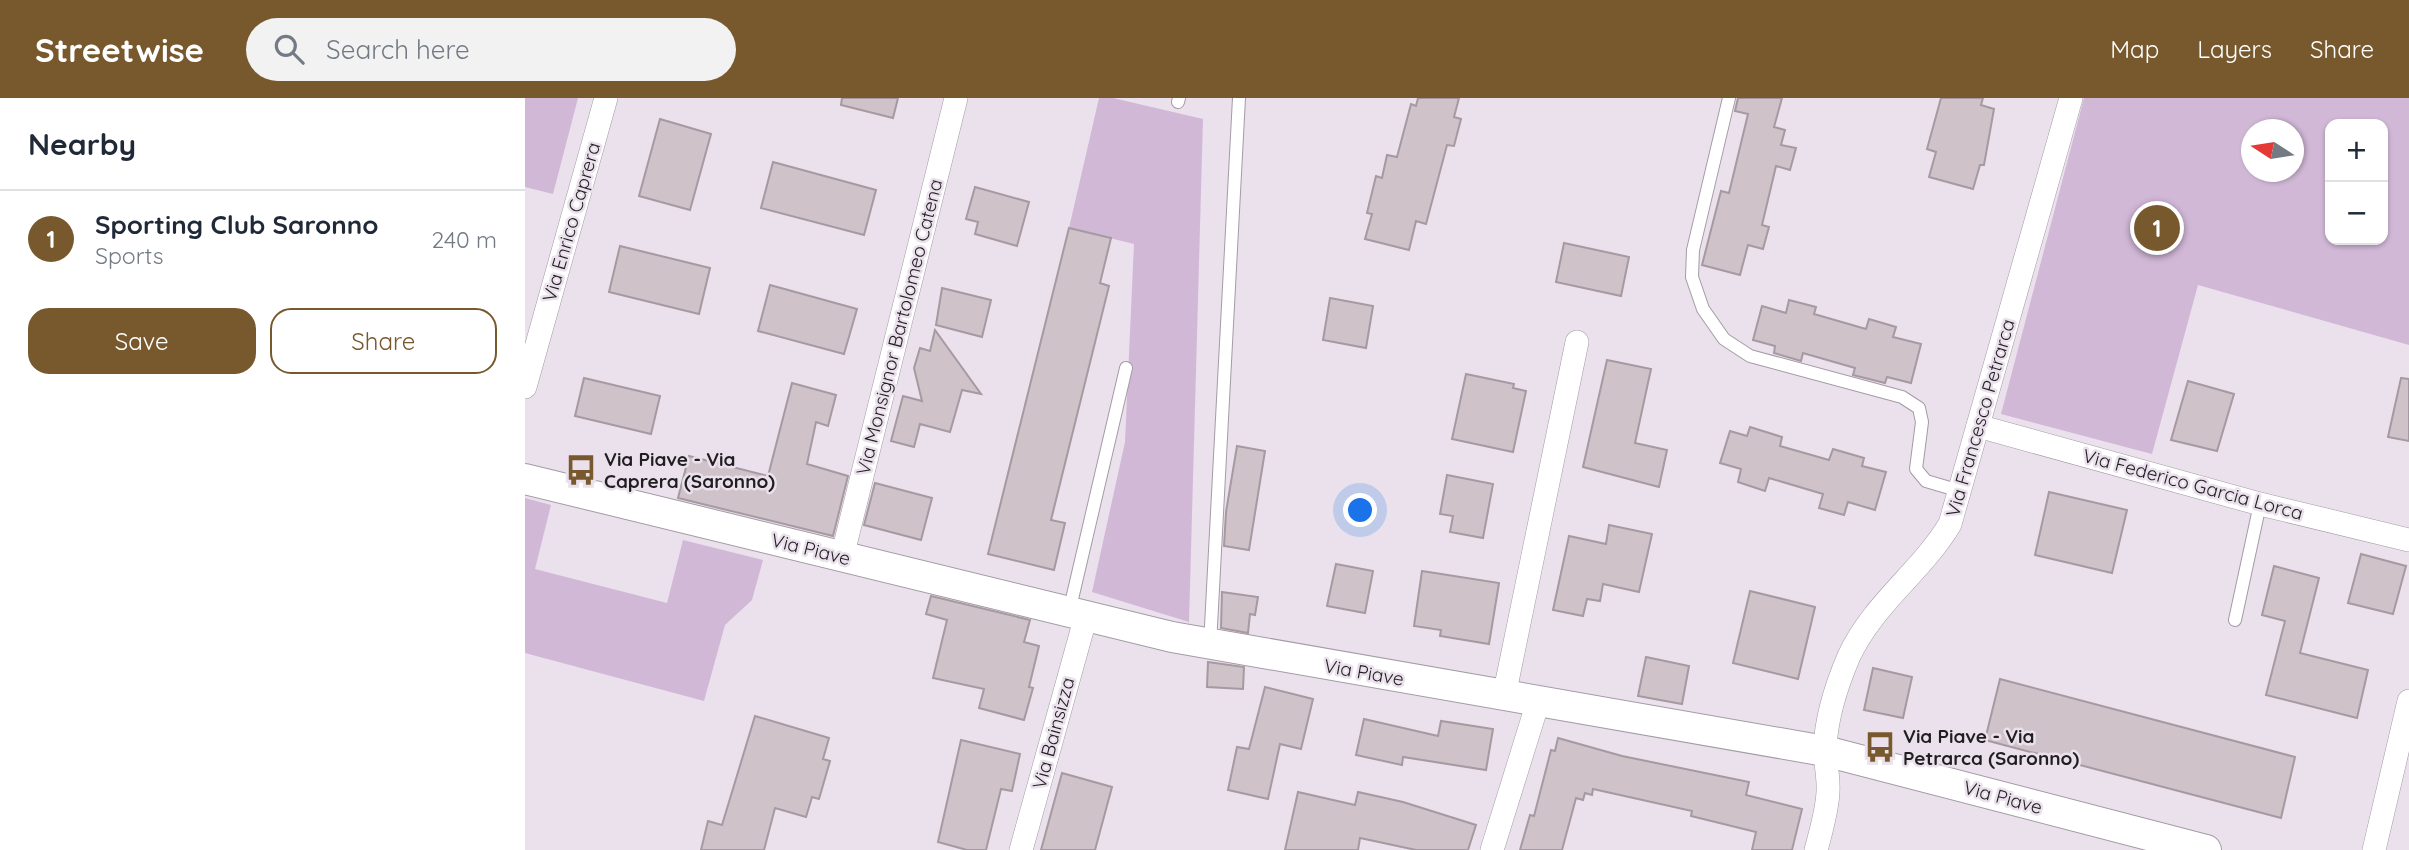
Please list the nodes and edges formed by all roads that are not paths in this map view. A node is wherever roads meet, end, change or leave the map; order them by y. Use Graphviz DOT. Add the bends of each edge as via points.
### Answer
graph roads {
  1 [pos="606,98"];
  2 [pos="956,98"];
  3 [pos="1239,98"];
  4 [pos="1729,98"];
  5 [pos="2071,98"];
  6 [pos="1577,342"];
  7 [pos="1126,368"];
  8 [pos="525,387"];
  9 [pos="1978,426"];
  10 [pos="525,479"];
  11 [pos="1960,491"];
  12 [pos="2260,504"];
  13 [pos="2409,540"];
  14 [pos="842,557"];
  15 [pos="1077,614"];
  16 [pos="2235,620"];
  17 [pos="1210,645"];
  18 [pos="1504,696"];
  19 [pos="2409,701"];
  20 [pos="1538,702"];
  21 [pos="1825,751"];
  22 [pos="1021,850"];
  23 [pos="1492,850"];
  24 [pos="1817,850"];
  25 [pos="2206,850"];
  26 [pos="2374,850"];
  1 -- 8 [label="street, Via Enrico Caprera"];
  2 -- 14 [label="street, Via Monsignor Bartolomeo Catena"];
  3 -- 17 [label="lane"];
  4 -- 11 [label="lane" via="1693,250 1692,277 1703,309 1724,339 1750,356 1902,397 1919,408 1922,422 1916,469 1926,481"];
  5 -- 9 [label="street, Via Francesco Petrarca"];
  6 -- 18 [label="street"];
  7 -- 15 [label="lane"];
  9 -- 11 [label="street, Via Francesco Petrarca"];
  9 -- 12 [label="street, Via Federico Garcia Lorca"];
  10 -- 14 [label="street, Via Piave"];
  11 -- 21 [label="street, Via Francesco Petrarca" via="1950,524 1937,545 1877,612 1850,654 1832,707"];
  12 -- 13 [label="street, Via Federico Garcia Lorca"];
  12 -- 16 [label="lane"];
  14 -- 15 [label="street, Via Piave"];
  15 -- 17 [label="street, Via Piave"];
  15 -- 22 [label="street, Via Bainsizza"];
  17 -- 18 [label="street, Via Piave"];
  18 -- 20 [label="street, Via Piave"];
  19 -- 26 [label="street"];
  20 -- 21 [label="street, Via Piave"];
  20 -- 23 [label="street"];
  21 -- 24 [label="street, Via Francesco Petrarca" via="1828,793"];
  21 -- 25 [label="street, Via Piave"];
}
